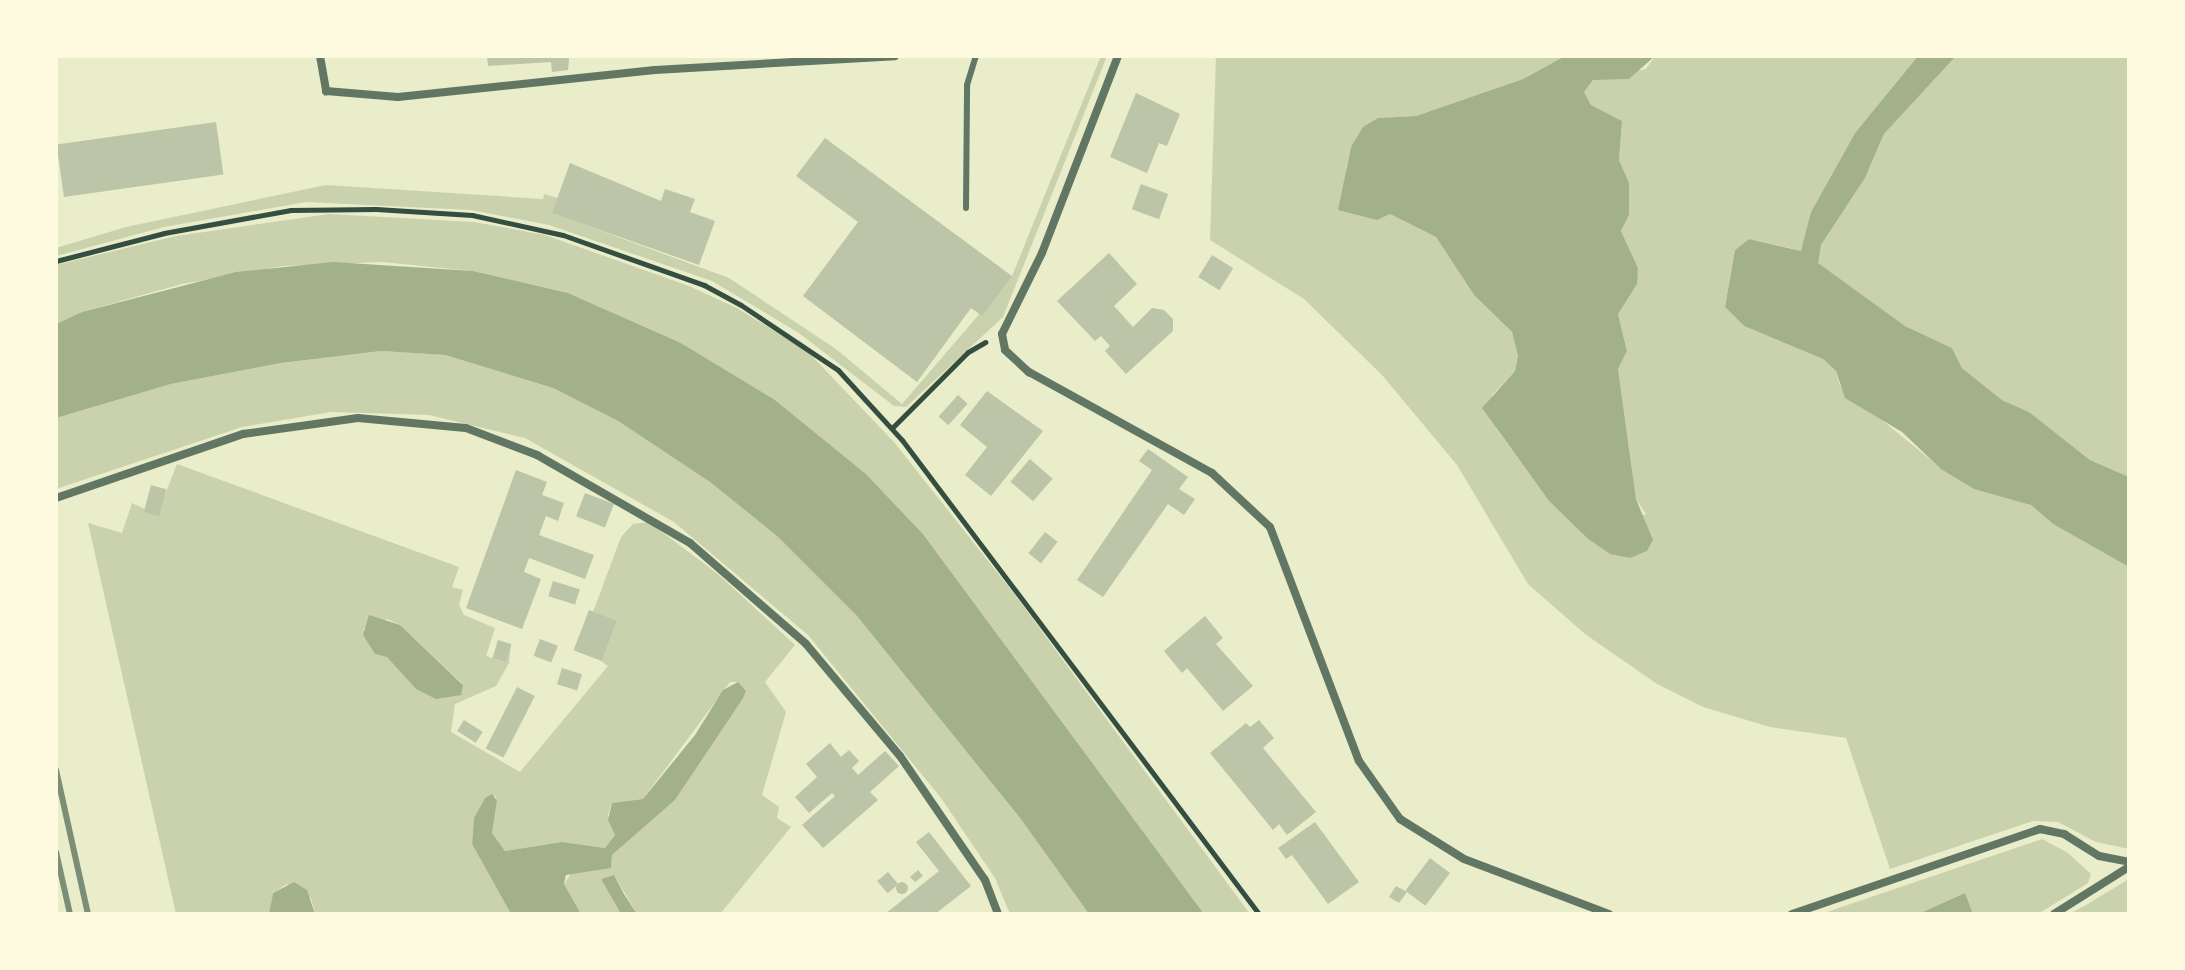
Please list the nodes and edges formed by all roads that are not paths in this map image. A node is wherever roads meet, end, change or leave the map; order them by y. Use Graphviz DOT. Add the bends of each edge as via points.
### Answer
graph roads {
  1 [pos="320,56"];
  2 [pos="895,56"];
  3 [pos="976,56"];
  4 [pos="1118,56"];
  5 [pos="966,208"];
  6 [pos="56,498"];
  7 [pos="2129,865"];
  8 [pos="998,914"];
  9 [pos="1609,914"];
  10 [pos="1792,914"];
  11 [pos="2054,914"];
  1 -- 2 [label="street" via="326,91 398,97 655,70"];
  3 -- 5 [label="lane" via="967,85"];
  4 -- 9 [label="street" via="1042,253 1002,334 1005,350 1029,372 1212,473 1270,527 1346,732 1378,795 1400,819 1464,859"];
  6 -- 8 [label="street" via="243,434 358,418 466,428 537,455 690,543 806,644 900,756 985,880"];
  7 -- 10 [label="street" via="2099,856 2064,834 2040,829"];
  7 -- 11 [label="street"];
}
